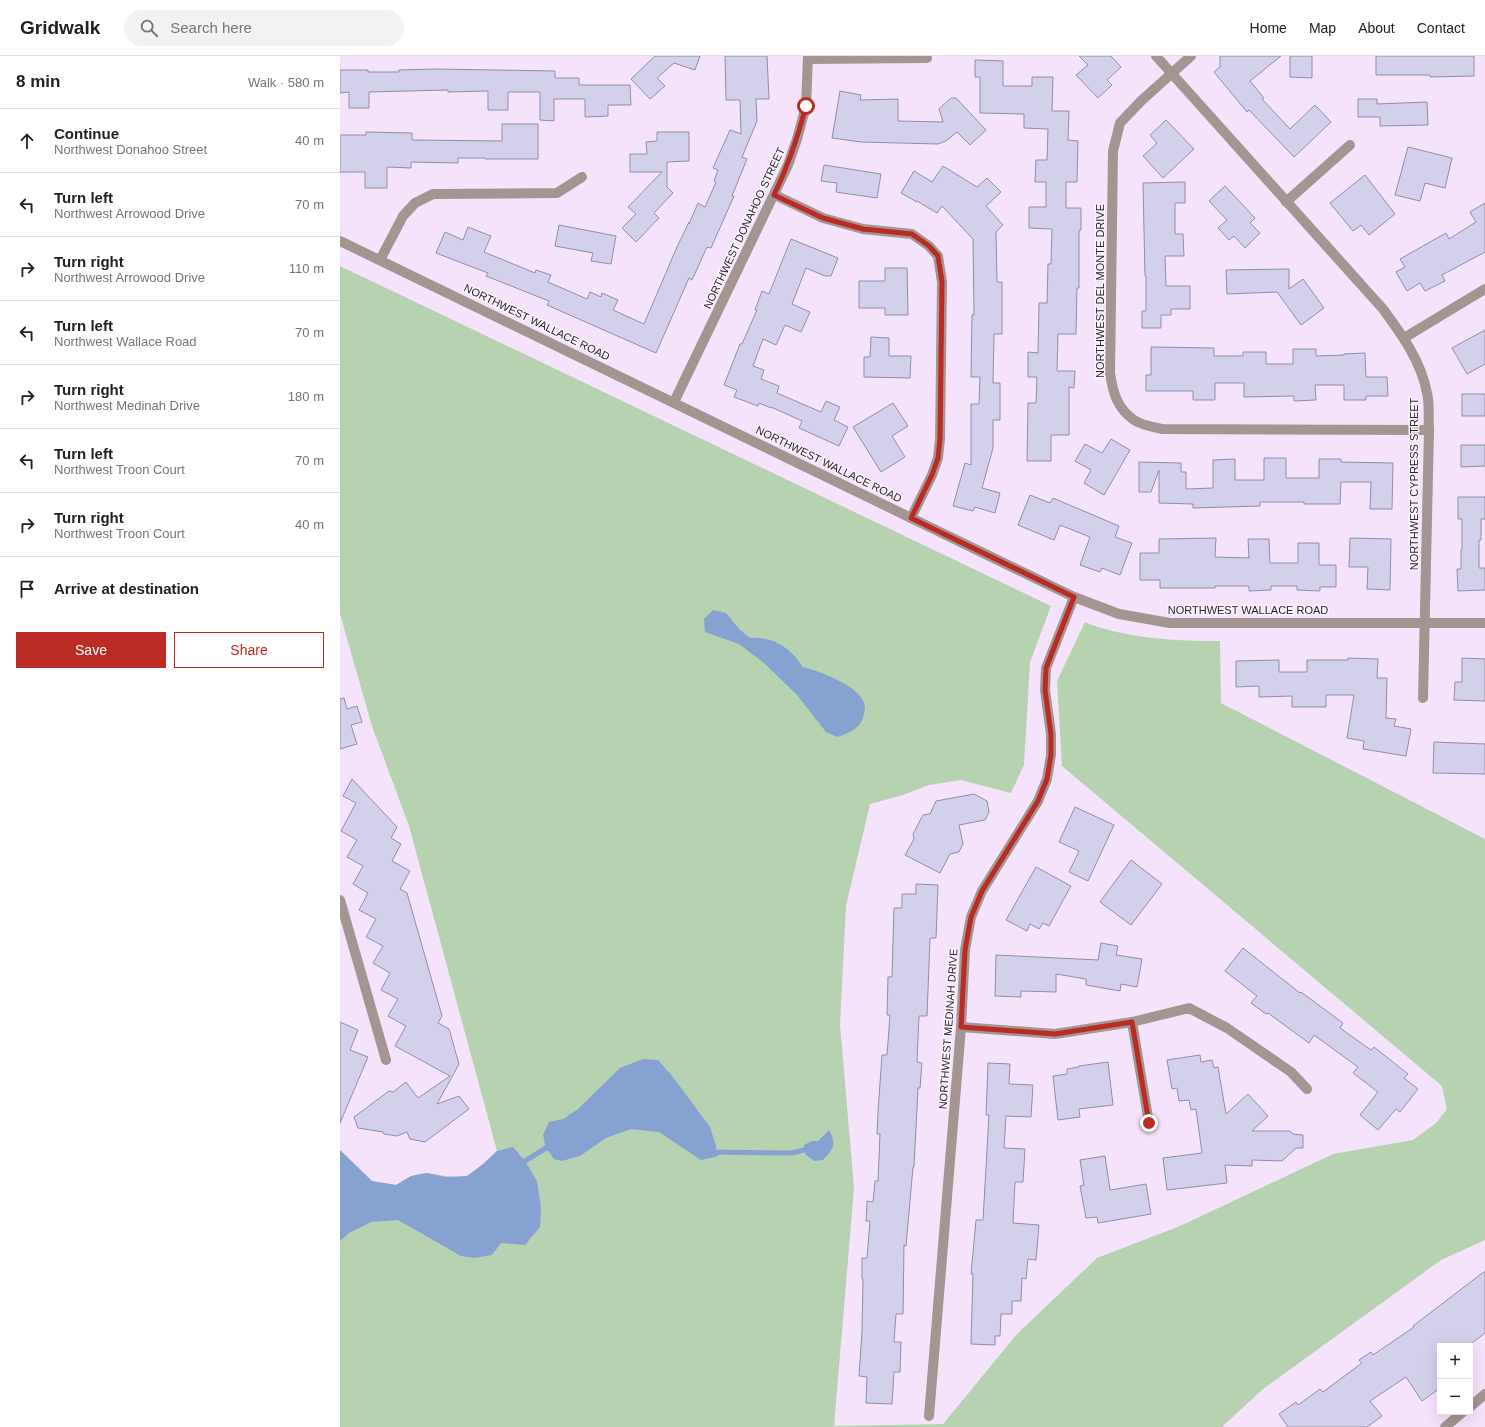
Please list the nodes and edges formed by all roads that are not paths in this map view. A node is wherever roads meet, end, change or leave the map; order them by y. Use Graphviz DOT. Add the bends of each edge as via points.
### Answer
graph roads {
  1 [pos="1156,56"];
  2 [pos="1190,56"];
  3 [pos="808,57"];
  4 [pos="927,58"];
  5 [pos="1171,73"];
  6 [pos="1350,146"];
  7 [pos="582,177"];
  8 [pos="774,195"];
  9 [pos="1286,202"];
  10 [pos="340,241"];
  11 [pos="380,260"];
  12 [pos="1485,289"];
  13 [pos="1404,338"];
  14 [pos="674,402"];
  15 [pos="1429,430"];
  16 [pos="911,518"];
  17 [pos="1074,597"];
  18 [pos="1425,622"];
  19 [pos="1485,623"];
  20 [pos="1423,698"];
  21 [pos="340,900"];
  22 [pos="1132,1022"];
  23 [pos="961,1027"];
  24 [pos="386,1060"];
  25 [pos="1307,1089"];
  26 [pos="1149,1123"];
  27 [pos="1485,1394"];
  28 [pos="1473,1404"];
  29 [pos="1459,1415"];
  30 [pos="929,1416"];
  31 [pos="1445,1427"];
  1 -- 5 [label="street, NORTHWEST CYPRESS STREET"];
  2 -- 5 [label="street, NORTHWEST DEL MONTE DRIVE"];
  3 -- 4 [label="street"];
  3 -- 8 [label="street, NORTHWEST DONAHOO STREET" via="806,106 788,166"];
  5 -- 9 [label="street, NORTHWEST CYPRESS STREET"];
  5 -- 15 [label="street, NORTHWEST DEL MONTE DRIVE" via="1120,123 1113,152 1110,373 1112,390 1118,404 1135,420 1162,429"];
  6 -- 9 [label="street"];
  7 -- 11 [label="street" via="557,194 433,194 415,203 403,216"];
  8 -- 14 [label="street, NORTHWEST DONAHOO STREET"];
  8 -- 16 [label="street" via="823,218 863,229 912,234 938,256 942,282 940,439 938,458 932,475"];
  9 -- 13 [label="street, NORTHWEST CYPRESS STREET" via="1383,309"];
  10 -- 11 [label="street, NORTHWEST WALLACE ROAD"];
  11 -- 14 [label="street, NORTHWEST WALLACE ROAD"];
  12 -- 13 [label="street"];
  13 -- 15 [label="street, NORTHWEST CYPRESS STREET" via="1420,369 1428,394"];
  14 -- 16 [label="street, NORTHWEST WALLACE ROAD"];
  15 -- 18 [label="street, NORTHWEST CYPRESS STREET"];
  16 -- 17 [label="street, NORTHWEST WALLACE ROAD"];
  17 -- 18 [label="street, NORTHWEST WALLACE ROAD" via="1119,614 1170,622"];
  17 -- 23 [label="street, NORTHWEST MEDINAH DRIVE" via="1046,668 1045,690 1051,734 1047,779 1038,801 982,891 971,917 965,950"];
  18 -- 19 [label="street, NORTHWEST WALLACE ROAD"];
  18 -- 20 [label="street"];
  21 -- 24 [label="street"];
  22 -- 23 [label="street" via="1055,1034"];
  22 -- 25 [label="street" via="1190,1008 1227,1028 1285,1067"];
  22 -- 26 [label="street"];
  23 -- 30 [label="street, NORTHWEST MEDINAH DRIVE"];
  27 -- 28 [label="street"];
  29 -- 31 [label="street"];
}
